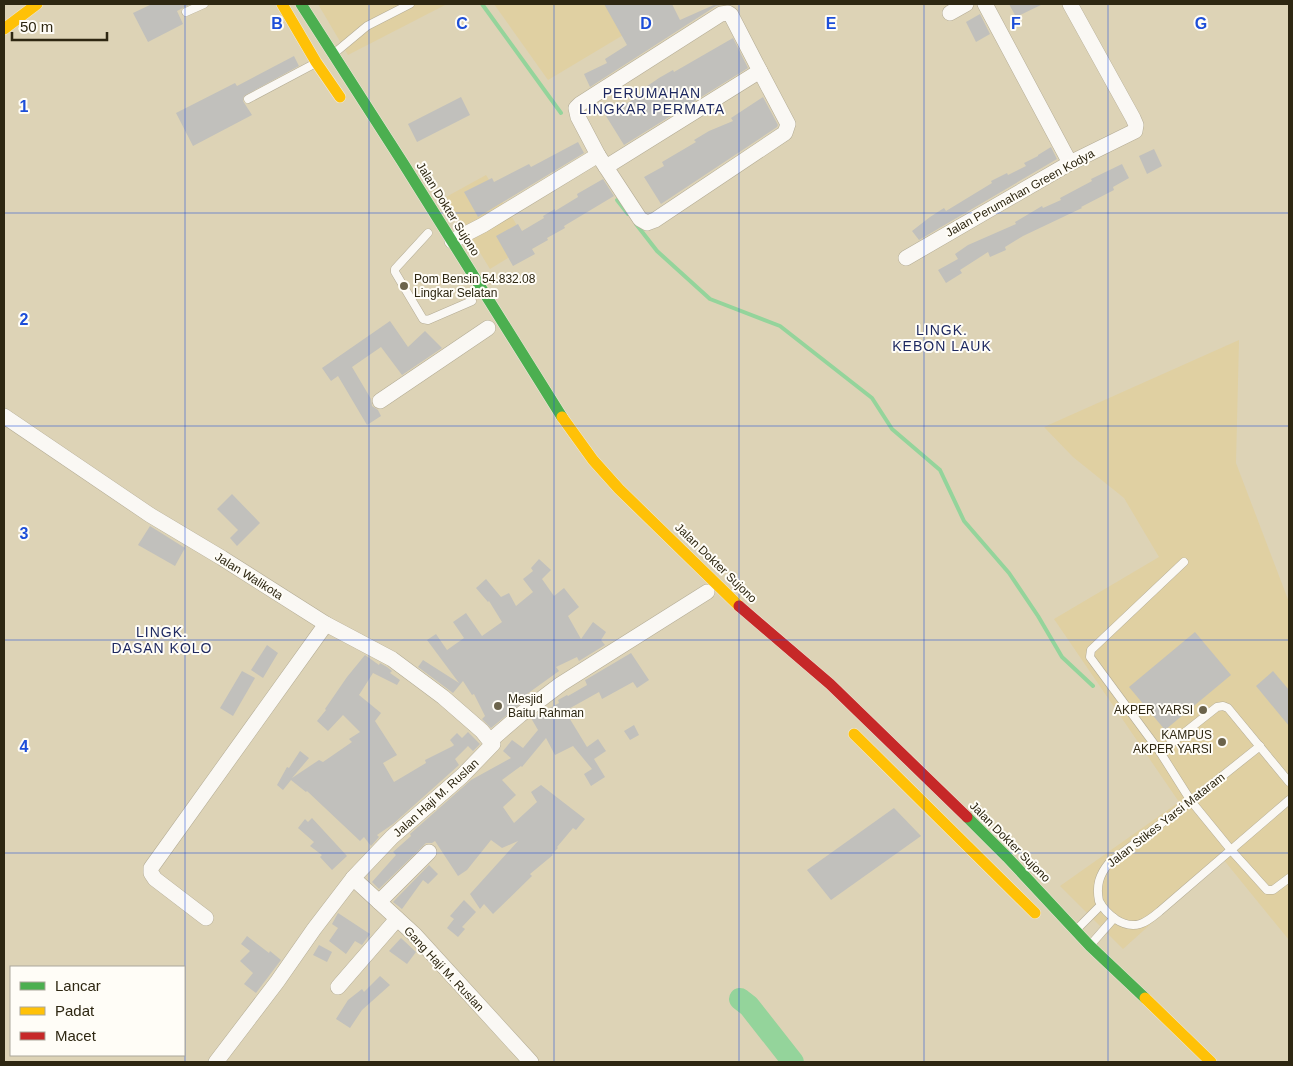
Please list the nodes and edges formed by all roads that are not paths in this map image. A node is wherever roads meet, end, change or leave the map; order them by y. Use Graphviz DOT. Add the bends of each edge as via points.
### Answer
graph roads {
  1 [pos="37,4"];
  2 [pos="204,4"];
  3 [pos="282,4"];
  4 [pos="301,4"];
  5 [pos="410,4"];
  6 [pos="966,4"];
  7 [pos="985,4"];
  8 [pos="1070,4"];
  9 [pos="186,12"];
  10 [pos="950,13"];
  11 [pos="4,29"];
  12 [pos="334,54"];
  13 [pos="316,62"];
  14 [pos="760,70"];
  15 [pos="354,86"];
  16 [pos="248,99"];
  17 [pos="602,161"];
  18 [pos="1070,163"];
  19 [pos="425,229"];
  20 [pos="452,241"];
  21 [pos="435,244"];
  22 [pos="906,258"];
  23 [pos="472,300"];
  24 [pos="488,328"];
  25 [pos="380,401"];
  26 [pos="4,416"];
  27 [pos="570,430"];
  28 [pos="560,437"];
  29 [pos="578,459"];
  30 [pos="620,506"];
  31 [pos="1184,562"];
  32 [pos="707,592"];
  33 [pos="326,624"];
  34 [pos="848,728"];
  35 [pos="490,741"];
  36 [pos="1260,746"];
  37 [pos="1160,752"];
  38 [pos="1289,782"];
  39 [pos="1289,800"];
  40 [pos="1191,801"];
  41 [pos="429,852"];
  42 [pos="1228,852"];
  43 [pos="353,878"];
  44 [pos="1289,878"];
  45 [pos="379,902"];
  46 [pos="1101,906"];
  47 [pos="206,918"];
  48 [pos="1114,918"];
  49 [pos="397,919"];
  50 [pos="1043,921"];
  51 [pos="1076,930"];
  52 [pos="1090,946"];
  53 [pos="338,987"];
  54 [pos="216,1062"];
  55 [pos="531,1062"];
  56 [pos="1210,1062"];
  1 -- 11 [label="highway"];
  2 -- 9 [label="lane"];
  3 -- 13 [label="highway"];
  4 -- 12 [label="highway, Jalan Dokter Sujono"];
  5 -- 12 [label="lane" via="367,26"];
  6 -- 10 [label="street"];
  7 -- 18 [label="street"];
  8 -- 18 [label="street, Jalan Perumahan Green Kodya" via="1136,125 1135,131"];
  12 -- 15 [label="highway, Jalan Dokter Sujono"];
  13 -- 15 [label="highway" via="341,100"];
  13 -- 16 [label="lane"];
  14 -- 17 [label="street"];
  14 -- 17 [label="street" via="731,15 721,14 577,106 578,117"];
  14 -- 17 [label="street" via="788,124 785,133 655,220 647,222 640,219"];
  15 -- 20 [label="highway, Jalan Dokter Sujono"];
  17 -- 20 [label="street"];
  18 -- 22 [label="street, Jalan Perumahan Green Kodya"];
  19 -- 21 [label="highway"];
  19 -- 23 [label="lane" via="395,269 423,319 428,320"];
  20 -- 27 [label="highway, Jalan Dokter Sujono"];
  24 -- 25 [label="street"];
  26 -- 33 [label="street, Jalan Walikota" via="123,498"];
  27 -- 28 [label="highway"];
  27 -- 51 [label="highway, Jalan Dokter Sujono" via="636,506 727,595 830,684"];
  29 -- 30 [label="highway"];
  31 -- 37 [label="lane" via="1091,650 1090,657"];
  32 -- 35 [label="street, Jalan Haji M. Ruslan" via="561,684"];
  33 -- 35 [label="street, Jalan Walikota" via="392,659 443,697"];
  33 -- 47 [label="street" via="151,869 155,879"];
  34 -- 50 [label="highway"];
  35 -- 43 [label="street, Jalan Haji M. Ruslan" via="493,744 474,764 392,837"];
  36 -- 37 [label="lane" via="1223,706 1217,707"];
  36 -- 38 [label="lane"];
  36 -- 40 [label="lane, Jalan Stikes Yarsi Mataram"];
  37 -- 40 [label="lane"];
  39 -- 42 [label="lane"];
  40 -- 42 [label="lane"];
  40 -- 46 [label="lane, Jalan Stikes Yarsi Mataram" via="1104,869 1097,888"];
  41 -- 45 [label="street"];
  42 -- 44 [label="lane" via="1267,890"];
  42 -- 48 [label="lane" via="1146,922 1129,925"];
  43 -- 45 [label="street, Gang Haji M. Ruslan"];
  43 -- 54 [label="street, Jalan Haji M. Ruslan"];
  45 -- 49 [label="street, Gang Haji M. Ruslan"];
  46 -- 48 [label="lane"];
  46 -- 51 [label="lane"];
  48 -- 52 [label="lane"];
  49 -- 53 [label="street"];
  49 -- 55 [label="street, Gang Haji M. Ruslan"];
  51 -- 52 [label="highway, Jalan Dokter Sujono"];
  52 -- 56 [label="highway, Jalan Dokter Sujono"];
}
